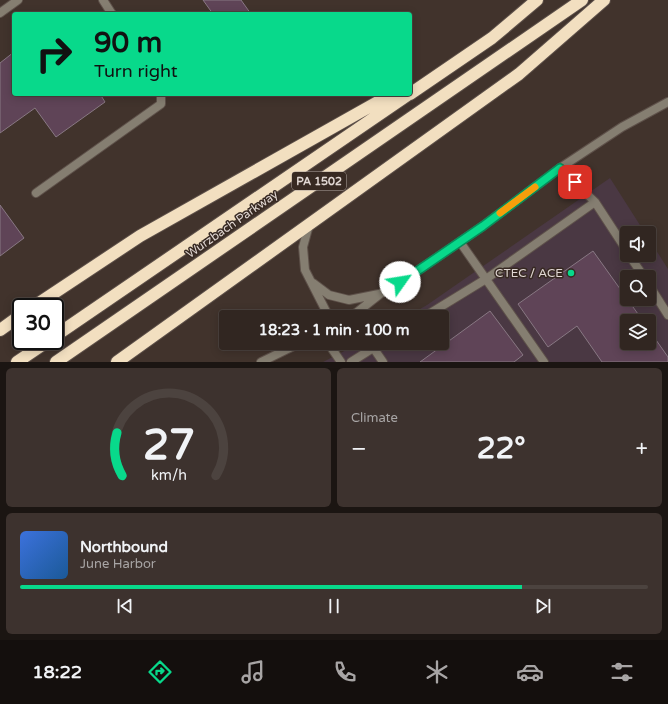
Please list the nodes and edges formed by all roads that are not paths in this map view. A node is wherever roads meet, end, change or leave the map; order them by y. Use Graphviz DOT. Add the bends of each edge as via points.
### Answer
graph roads {
  1 [pos="18,0"];
  2 [pos="104,0"];
  3 [pos="537,0"];
  4 [pos="582,0"];
  5 [pos="604,0"];
  6 [pos="111,12"];
  7 [pos="0,13"];
  8 [pos="492,38"];
  9 [pos="412,83"];
  10 [pos="412,93"];
  11 [pos="161,96"];
  12 [pos="388,96"];
  13 [pos="407,96"];
  14 [pos="668,102"];
  15 [pos="560,168"];
  16 [pos="36,193"];
  17 [pos="595,202"];
  18 [pos="309,225"];
  19 [pos="620,240"];
  20 [pos="460,242"];
  21 [pos="486,279"];
  22 [pos="312,282"];
  23 [pos="380,294"];
  24 [pos="656,296"];
  25 [pos="47,298"];
  26 [pos="326,310"];
  27 [pos="361,310"];
  28 [pos="435,310"];
  29 [pos="668,315"];
  30 [pos="12,321"];
  31 [pos="0,330"];
  32 [pos="64,330"];
  33 [pos="35,350"];
  34 [pos="286,350"];
  35 [pos="333,350"];
  36 [pos="366,350"];
  37 [pos="375,350"];
  38 [pos="17,362"];
  39 [pos="56,362"];
  40 [pos="117,362"];
  41 [pos="261,362"];
  42 [pos="341,362"];
  43 [pos="351,362"];
  44 [pos="383,362"];
  45 [pos="544,362"];
  1 -- 7 [label="street"];
  2 -- 6 [label="street"];
  3 -- 8 [label="highway, Wurzbach Parkway / PA 1502"];
  4 -- 39 [label="highway, Wurzbach Parkway / PA 1502"];
  5 -- 18 [label="highway" via="519,74"];
  8 -- 9 [label="highway"];
  8 -- 10 [label="highway, Wurzbach Parkway / PA 1502"];
  11 -- 16 [label="street" via="161,104"];
  12 -- 25 [label="highway" via="140,236"];
  13 -- 32 [label="highway, Wurzbach Parkway / PA 1502"];
  14 -- 15 [label="street" via="622,127"];
  15 -- 17 [label="street"];
  15 -- 20 [label="street"];
  17 -- 19 [label="street"];
  17 -- 21 [label="street"];
  18 -- 22 [label="street" via="303,247 306,270"];
  18 -- 40 [label="highway"];
  20 -- 21 [label="street"];
  20 -- 23 [label="street"];
  21 -- 28 [label="street"];
  21 -- 45 [label="street"];
  22 -- 23 [label="street" via="329,295 349,300"];
  22 -- 26 [label="street"];
  23 -- 27 [label="street"];
  24 -- 29 [label="street"];
  30 -- 31 [label="highway"];
  33 -- 38 [label="highway"];
  34 -- 41 [label="street"];
  35 -- 42 [label="street"];
  36 -- 43 [label="street"];
  37 -- 44 [label="street"];
}
